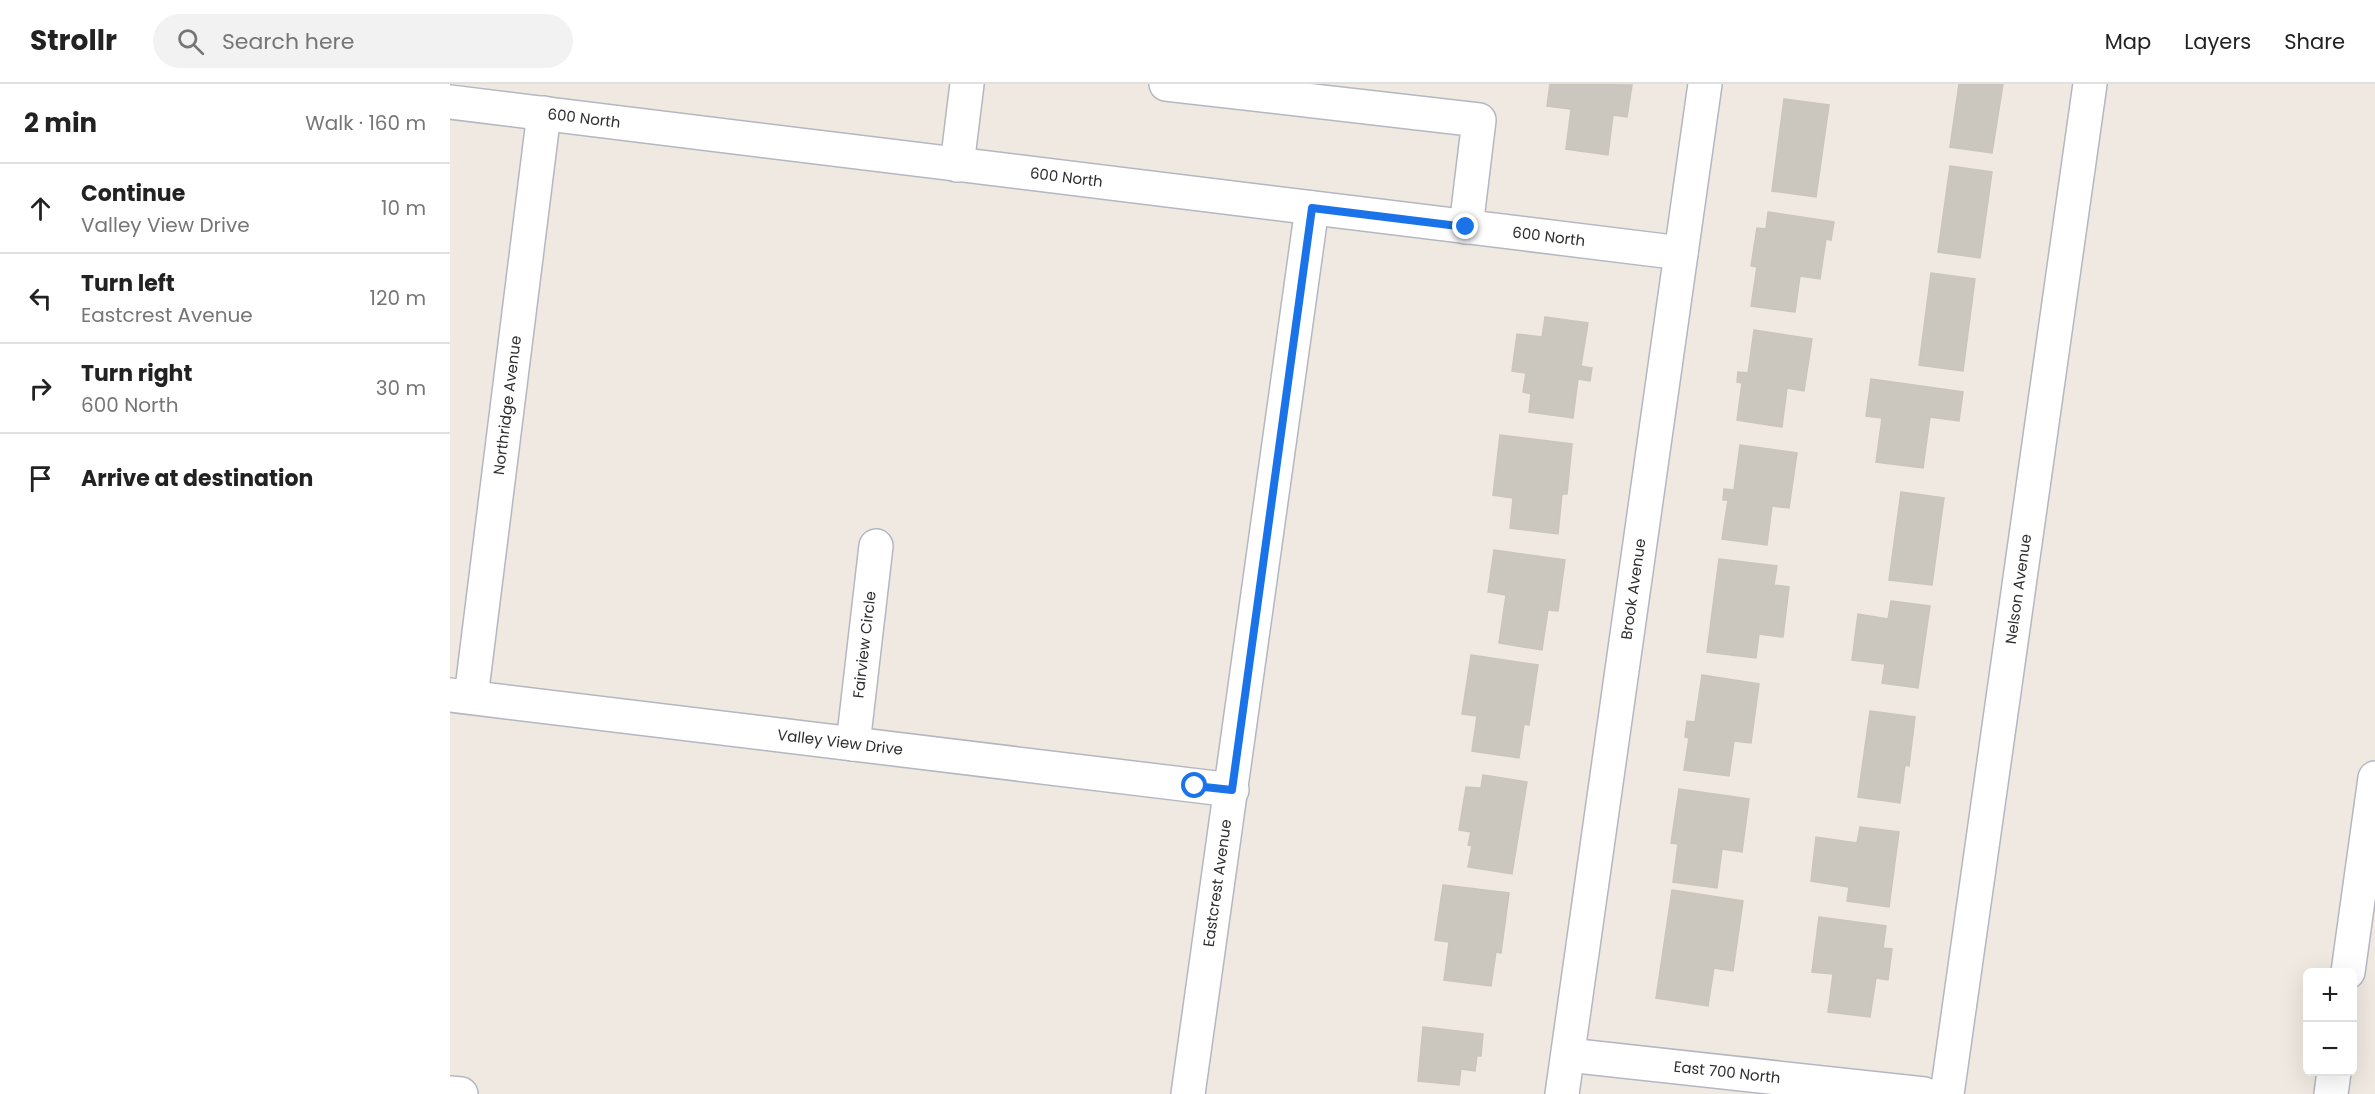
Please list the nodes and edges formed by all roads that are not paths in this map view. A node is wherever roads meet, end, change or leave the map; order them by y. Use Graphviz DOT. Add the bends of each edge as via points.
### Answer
graph roads {
  1 [pos="967,84"];
  2 [pos="1166,84"];
  3 [pos="1705,84"];
  4 [pos="2090,84"];
  5 [pos="450,102"];
  6 [pos="544,113"];
  7 [pos="957,165"];
  8 [pos="1312,208"];
  9 [pos="1466,227"];
  10 [pos="1681,254"];
  11 [pos="876,546"];
  12 [pos="460,696"];
  13 [pos="853,744"];
  14 [pos="2375,778"];
  15 [pos="1232,790"];
  16 [pos="2349,968"];
  17 [pos="1568,1054"];
  18 [pos="2333,1076"];
  19 [pos="450,1093"];
  20 [pos="461,1094"];
  21 [pos="1188,1094"];
  22 [pos="1562,1094"];
  23 [pos="1924,1094"];
  24 [pos="1947,1094"];
  25 [pos="2331,1094"];
  1 -- 7 [label="street"];
  2 -- 9 [label="street" via="1479,120"];
  3 -- 10 [label="street, Brook Avenue"];
  4 -- 24 [label="street, Nelson Avenue"];
  5 -- 6 [label="street, 600 North"];
  6 -- 7 [label="street, 600 North"];
  6 -- 12 [label="street, Northridge Avenue"];
  7 -- 8 [label="street, 600 North"];
  8 -- 9 [label="street, 600 North"];
  8 -- 15 [label="street, Eastcrest Avenue"];
  9 -- 10 [label="street, 600 North"];
  10 -- 17 [label="street, Brook Avenue"];
  11 -- 13 [label="street, Fairview Circle"];
  12 -- 13 [label="street, Valley View Drive"];
  13 -- 15 [label="street, Valley View Drive"];
  14 -- 16 [label="street"];
  15 -- 21 [label="street, Eastcrest Avenue"];
  17 -- 22 [label="street, Brook Avenue"];
  17 -- 23 [label="street, East 700 North"];
  18 -- 25 [label="street"];
  19 -- 20 [label="street"];
}
